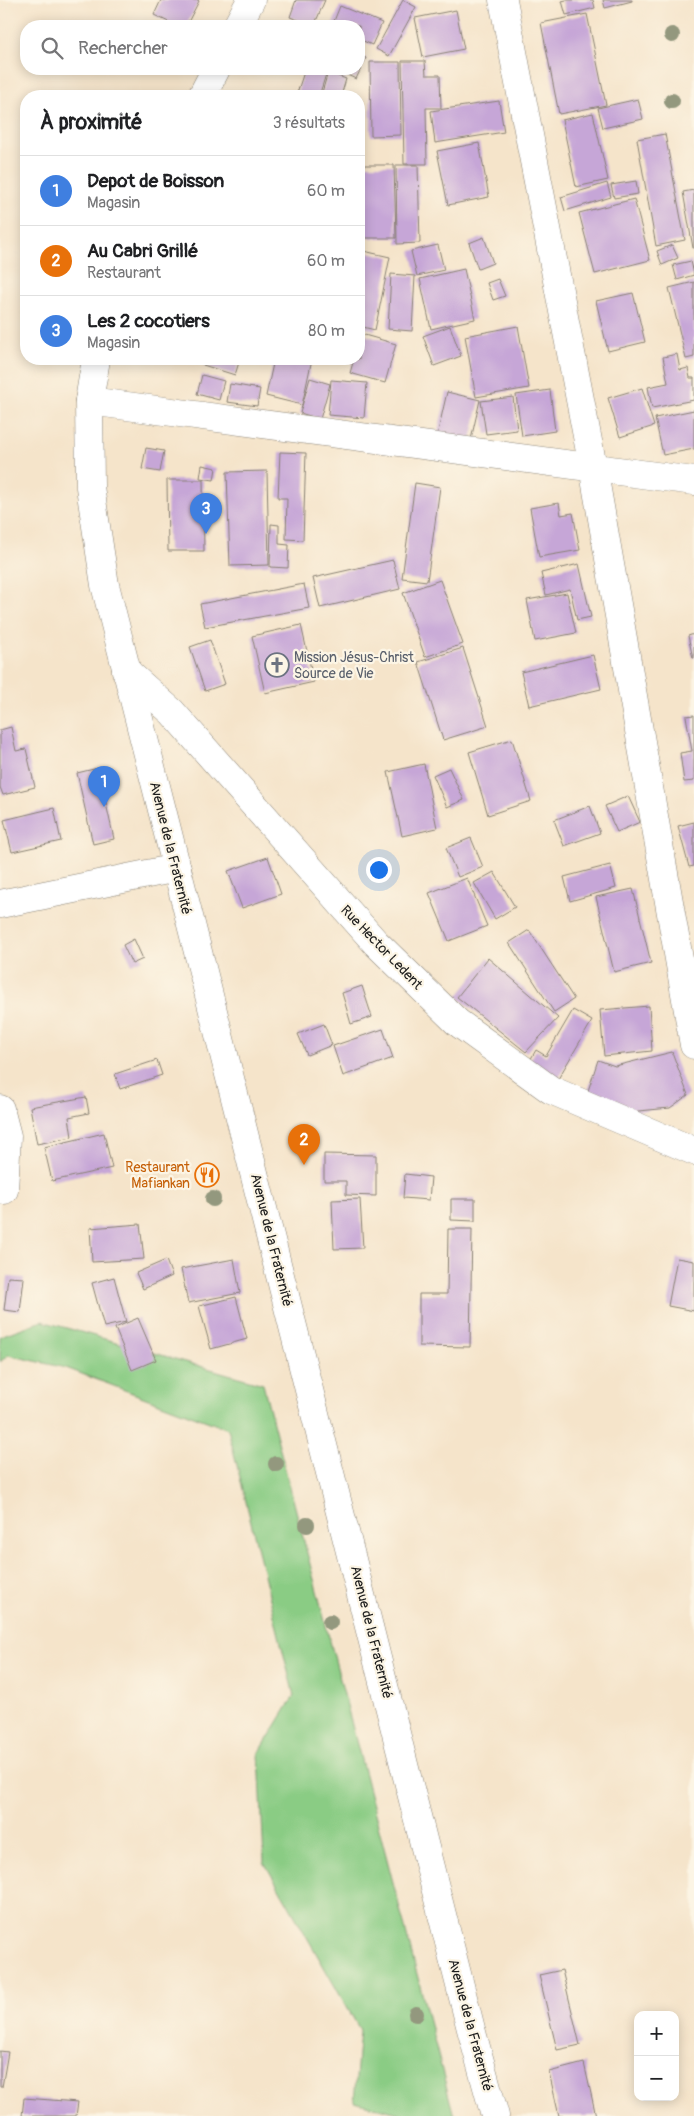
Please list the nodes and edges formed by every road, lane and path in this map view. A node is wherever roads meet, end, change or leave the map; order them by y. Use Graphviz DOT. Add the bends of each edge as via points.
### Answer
graph roads {
  1 [pos="251,0"];
  2 [pos="503,0"];
  3 [pos="240,20"];
  4 [pos="213,75"];
  5 [pos="205,90"];
  6 [pos="95,365"];
  7 [pos="89,402"];
  8 [pos="593,467"];
  9 [pos="694,481"];
  10 [pos="126,671"];
  11 [pos="176,868"];
  12 [pos="0,904"];
  13 [pos="694,1045"];
  14 [pos="0,1109"];
  15 [pos="694,1151"];
  16 [pos="4,1190"];
  17 [pos="495,2116"];
  1 -- 3 [label="street"];
  2 -- 8 [label="street"];
  4 -- 5 [label="street"];
  6 -- 7 [label="street, Avenue de la Fraternité"];
  7 -- 8 [label="street"];
  7 -- 10 [label="street, Avenue de la Fraternité" via="90,487 105,585"];
  8 -- 9 [label="street"];
  8 -- 13 [label="street"];
  10 -- 11 [label="street, Avenue de la Fraternité"];
  10 -- 15 [label="street, Rue Hector Ledent" via="172,712 376,943 457,1022 551,1090"];
  11 -- 12 [label="street"];
  11 -- 17 [label="street, Avenue de la Fraternité"];
  14 -- 16 [label="street" via="6,1136"];
}
